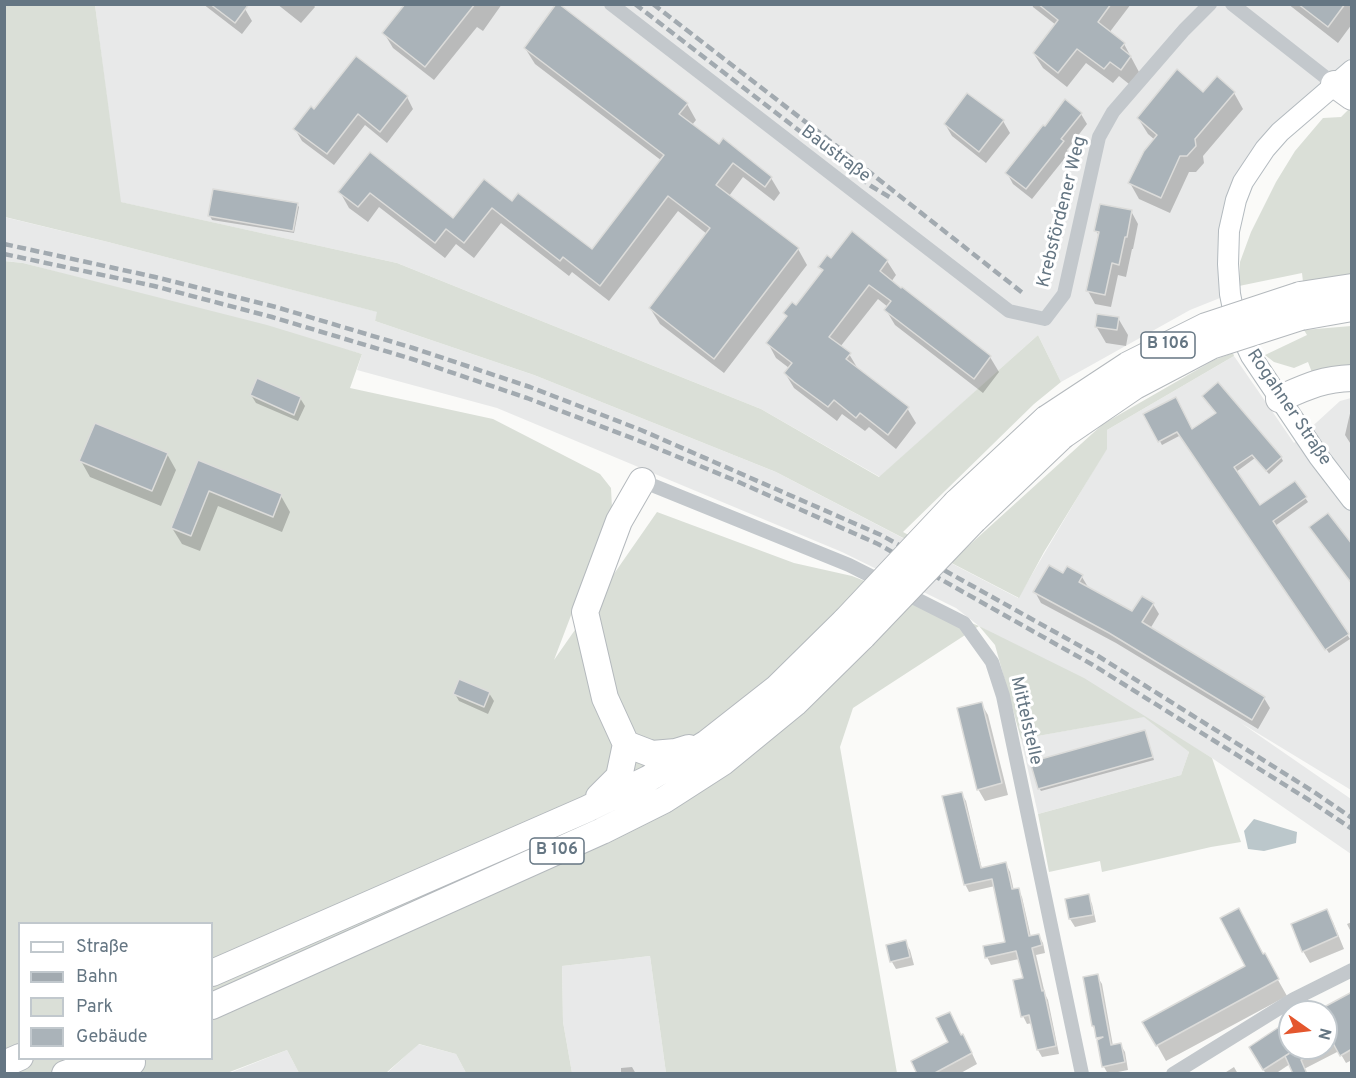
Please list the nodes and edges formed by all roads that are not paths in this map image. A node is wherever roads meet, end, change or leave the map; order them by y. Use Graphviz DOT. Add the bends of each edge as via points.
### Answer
graph roads {
  1 [pos="611,4"];
  2 [pos="1210,4"];
  3 [pos="1233,4"];
  4 [pos="1346,84"];
  5 [pos="1352,287"];
  6 [pos="1300,306"];
  7 [pos="1352,308"];
  8 [pos="1045,319"];
  9 [pos="1352,378"];
  10 [pos="1280,399"];
  11 [pos="642,481"];
  12 [pos="1352,500"];
  13 [pos="855,628"];
  14 [pos="707,743"];
  15 [pos="626,744"];
  16 [pos="587,809"];
  17 [pos="1352,970"];
  18 [pos="213,973"];
  19 [pos="213,1006"];
  20 [pos="18,1058"];
  21 [pos="87,1060"];
  22 [pos="4,1064"];
  23 [pos="135,1065"];
  24 [pos="1192,1069"];
  25 [pos="54,1074"];
  26 [pos="65,1074"];
  27 [pos="1082,1074"];
  28 [pos="1173,1074"];
  1 -- 8 [label="street, Baustraße" via="1009,311"];
  2 -- 8 [label="street, Krebsfördener Weg" via="1113,112 1099,137 1064,294"];
  3 -- 4 [label="street"];
  4 -- 10 [label="street, Rogahner Straße" via="1280,132 1265,149 1243,182 1228,231 1236,324 1251,356"];
  5 -- 6 [label="highway, B 106"];
  6 -- 7 [label="highway, B 106"];
  6 -- 13 [label="highway, B 106, bridge" via="1211,346 1054,427 965,512"];
  9 -- 10 [label="highway" via="1316,383"];
  10 -- 12 [label="street, Rogahner Straße"];
  11 -- 15 [label="highway" via="619,521 585,612 605,698"];
  11 -- 27 [label="street, Mittelstelle" via="849,565 964,623 992,662 1003,696"];
  13 -- 14 [label="highway, B 106"];
  13 -- 19 [label="highway, B 106" via="795,703 723,762 664,800"];
  14 -- 15 [label="highway" via="652,754"];
  14 -- 16 [label="highway, B 106" via="648,779"];
  15 -- 16 [label="highway" via="619,777"];
  16 -- 18 [label="highway, B 106"];
  17 -- 24 [label="street" via="1294,999"];
  20 -- 22 [label="highway"];
  21 -- 25 [label="highway"];
  23 -- 26 [label="highway" via="98,1062"];
  24 -- 28 [label="street"];
}
